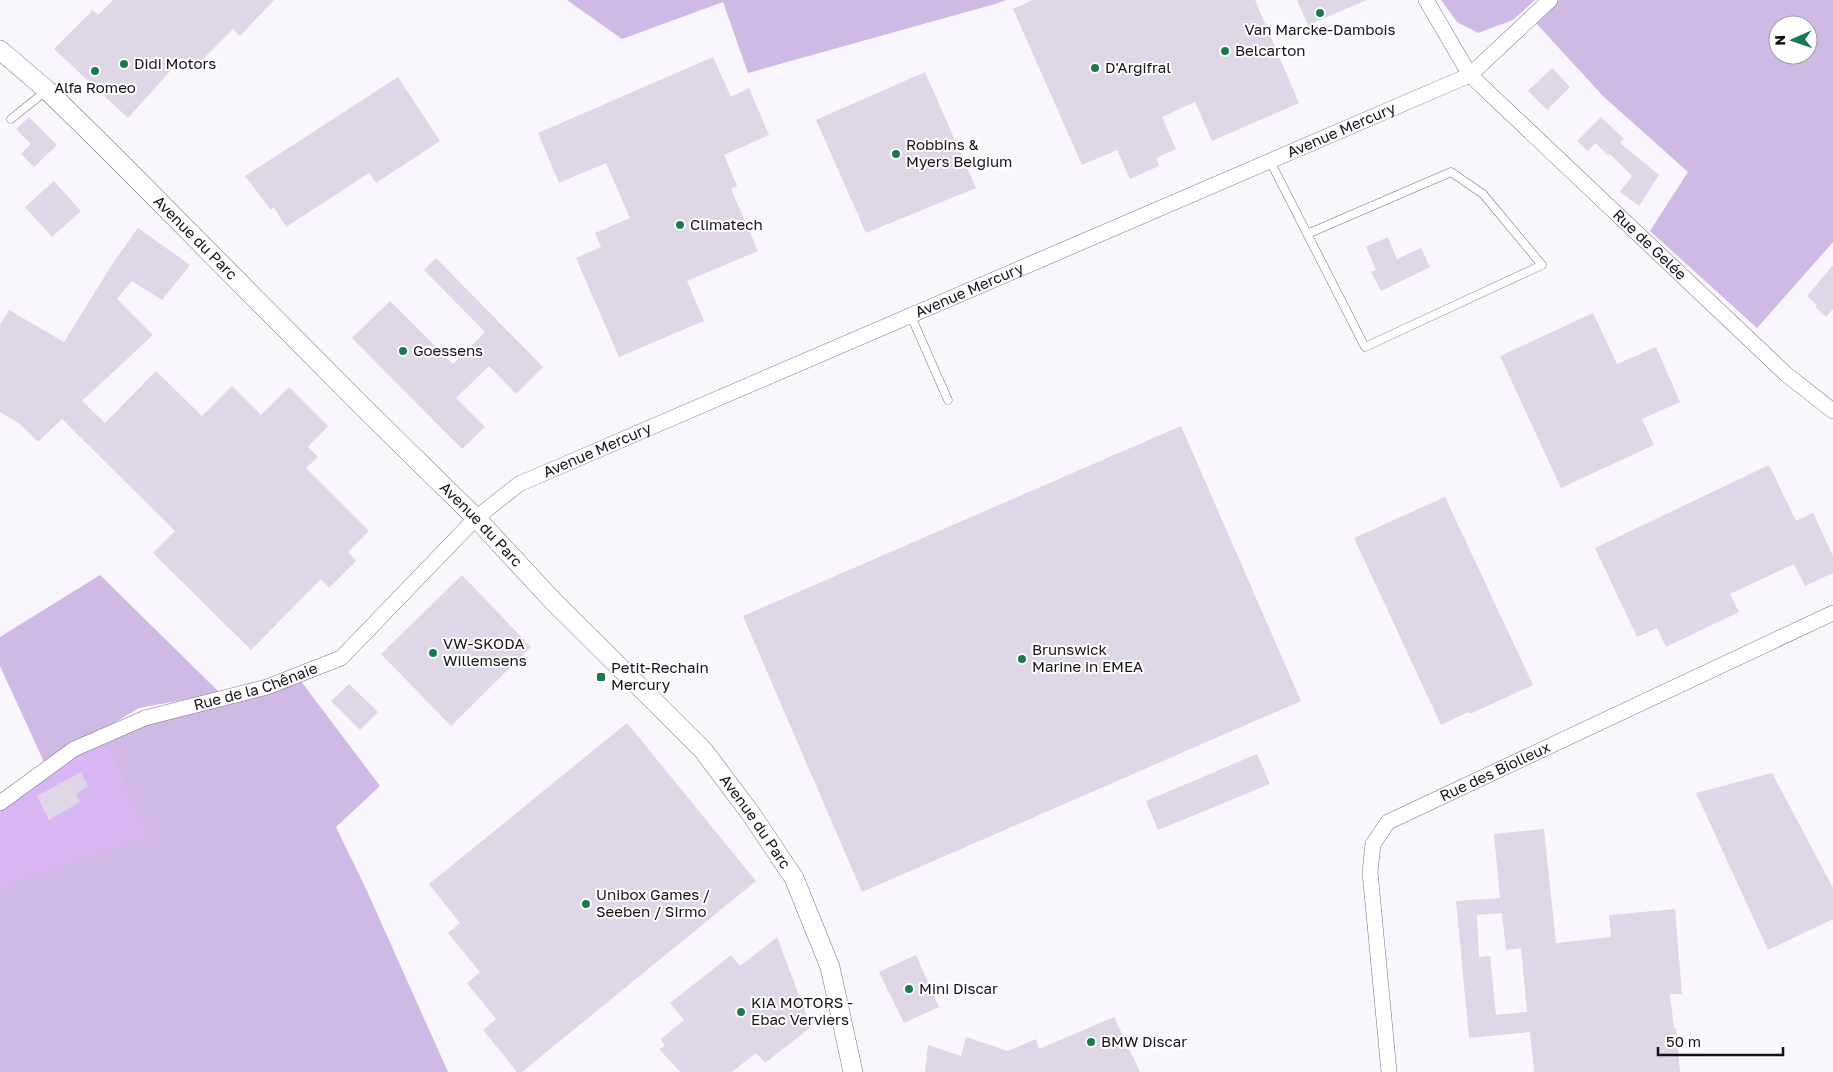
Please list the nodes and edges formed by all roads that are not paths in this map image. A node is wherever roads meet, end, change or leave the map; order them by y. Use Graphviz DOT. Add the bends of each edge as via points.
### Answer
graph roads {
  1 [pos="1426,0"];
  2 [pos="1550,0"];
  3 [pos="0,50"];
  4 [pos="1470,75"];
  5 [pos="46,90"];
  6 [pos="11,119"];
  7 [pos="1270,161"];
  8 [pos="1307,234"];
  9 [pos="910,314"];
  10 [pos="948,400"];
  11 [pos="1833,411"];
  12 [pos="476,518"];
  13 [pos="1833,613"];
  14 [pos="0,803"];
  15 [pos="853,1072"];
  16 [pos="1389,1072"];
  1 -- 4 [label="street, Rue de Gelée"];
  2 -- 4 [label="street, Avenue Mercury"];
  3 -- 5 [label="street, Avenue du Parc"];
  4 -- 7 [label="street, Avenue Mercury"];
  4 -- 11 [label="street, Rue de Gelée" via="1787,375"];
  5 -- 6 [label="lane"];
  5 -- 12 [label="street, Avenue du Parc"];
  7 -- 8 [label="lane"];
  7 -- 9 [label="street, Avenue Mercury"];
  8 -- 8 [label="lane" via="1365,347 1542,265 1482,194 1451,172"];
  9 -- 10 [label="lane"];
  9 -- 12 [label="street, Avenue Mercury" via="519,484"];
  12 -- 14 [label="street, Rue de la Chênaie" via="341,658 267,687 145,718 74,749"];
  12 -- 15 [label="street, Avenue du Parc" via="703,750 751,814 794,878 830,967"];
  13 -- 16 [label="street, Rue des Biolleux" via="1388,822 1373,844 1370,872"];
}
